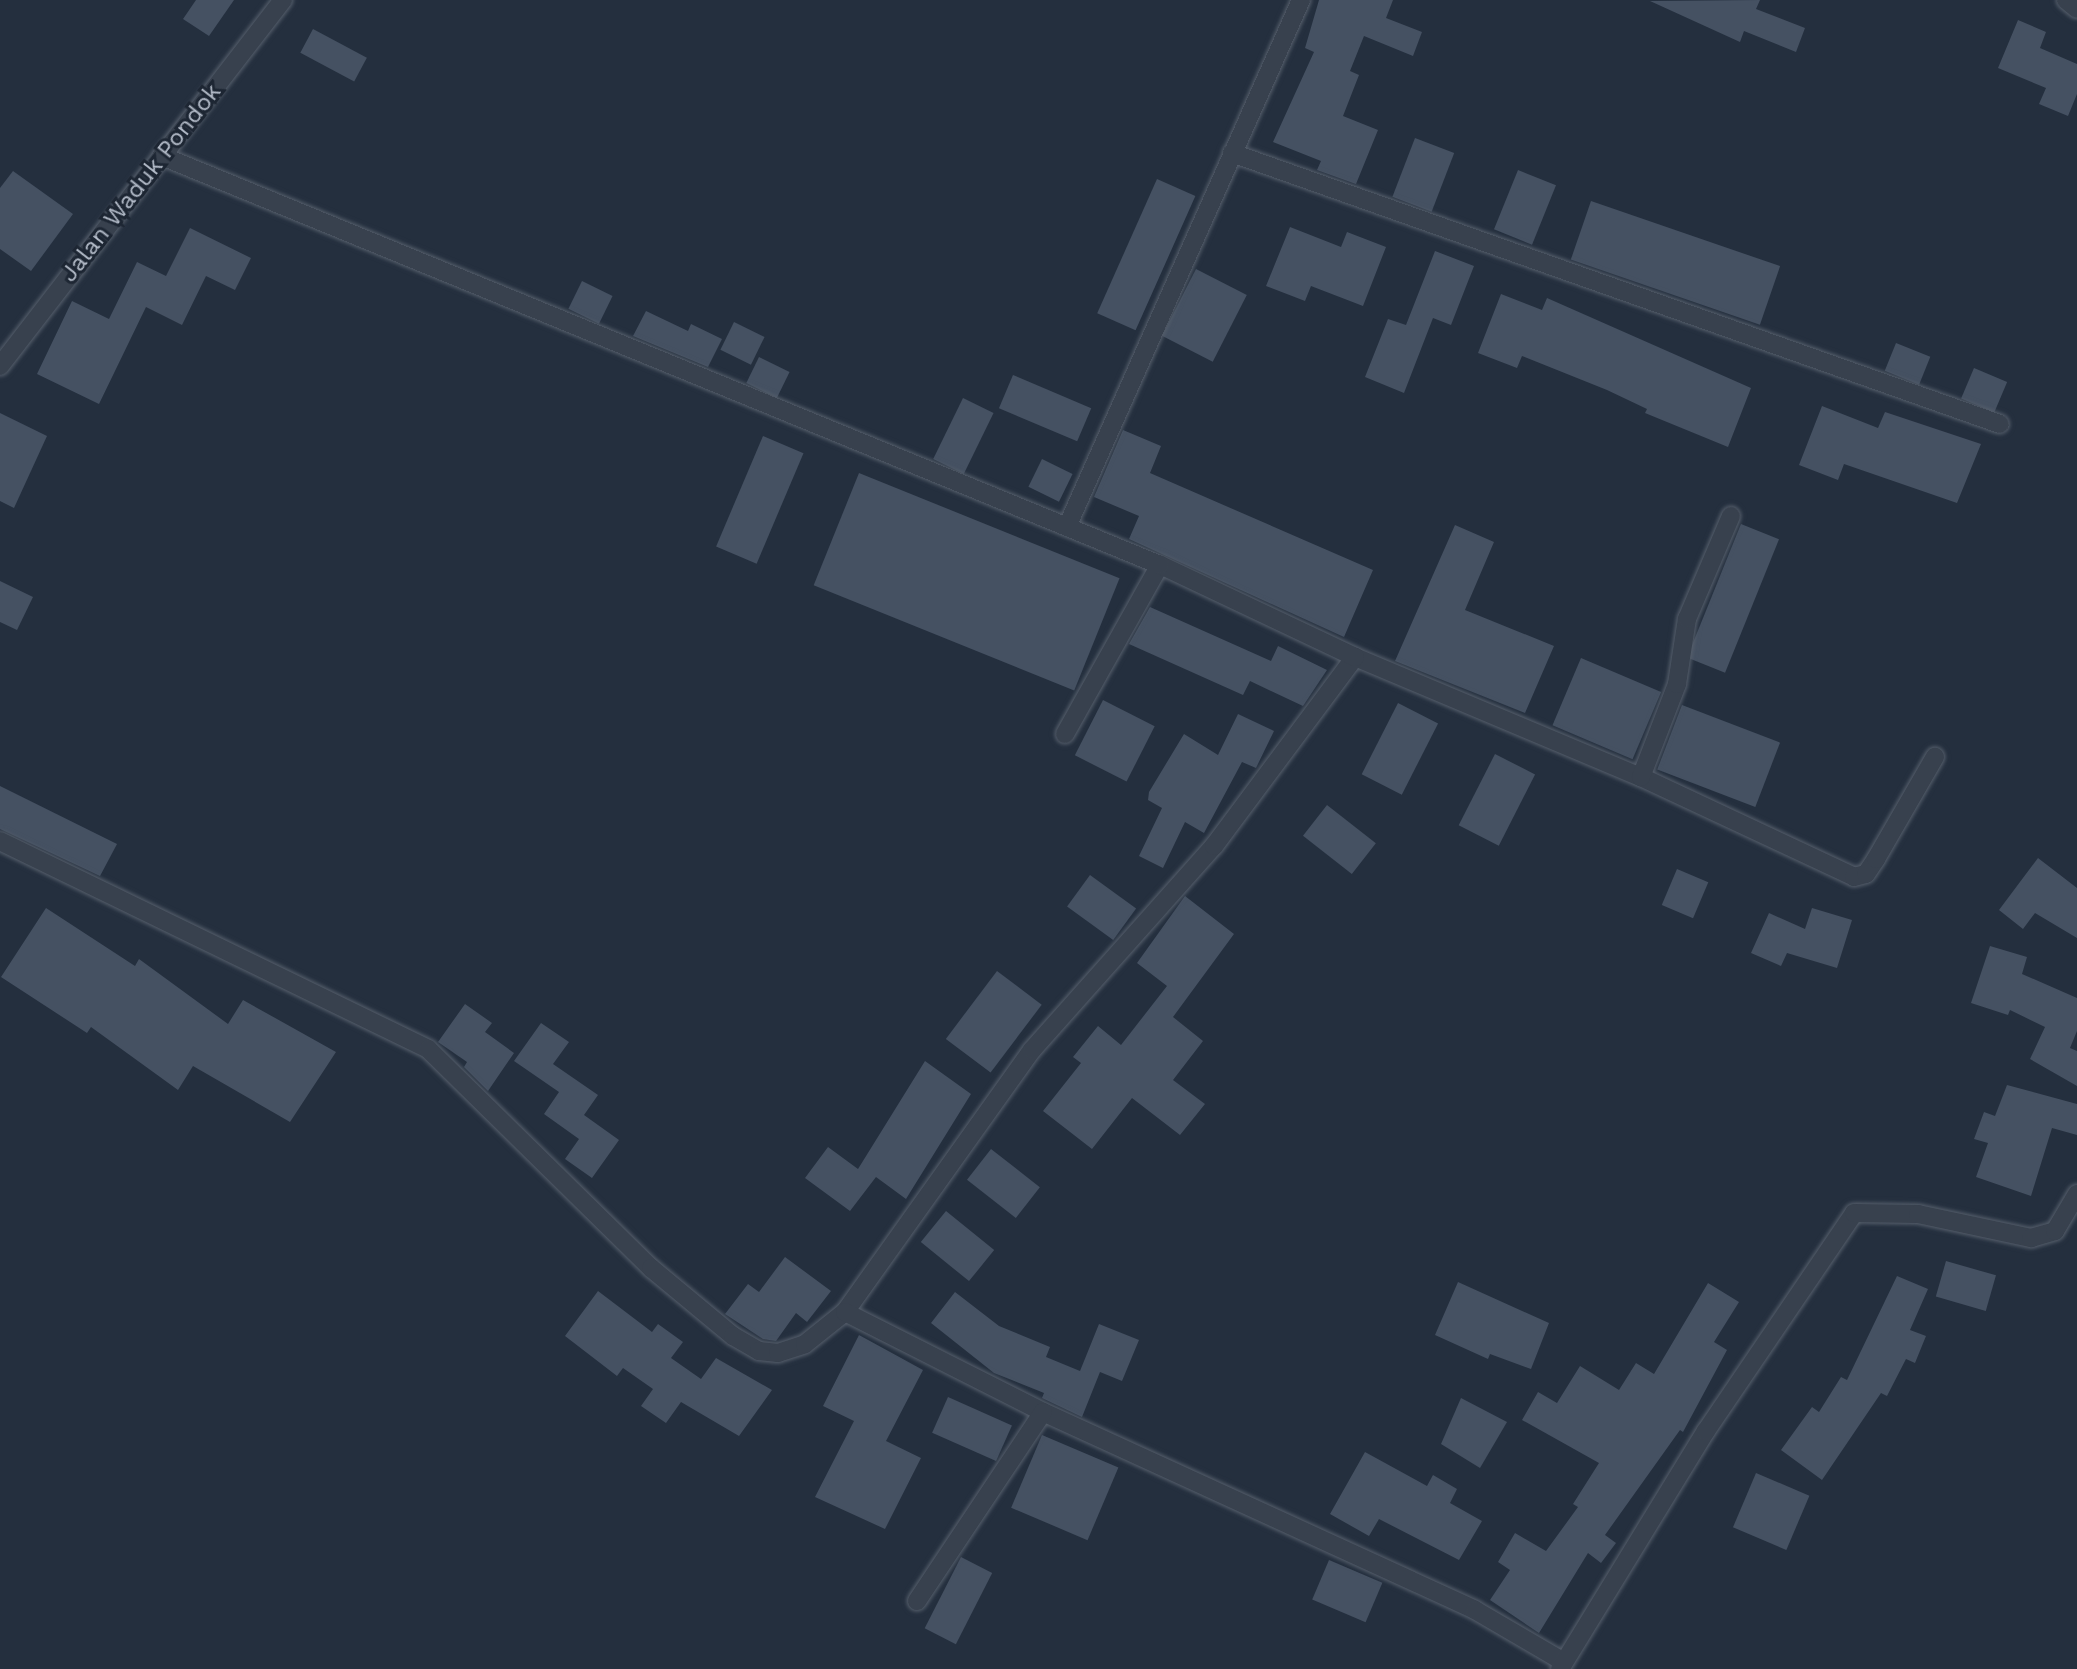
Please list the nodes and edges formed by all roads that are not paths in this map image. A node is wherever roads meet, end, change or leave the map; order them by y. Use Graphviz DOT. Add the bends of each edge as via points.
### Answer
graph roads {
  1 [pos="283,0"];
  2 [pos="1301,0"];
  3 [pos="2066,0"];
  4 [pos="2077,9"];
  5 [pos="1232,153"];
  6 [pos="162,156"];
  7 [pos="0,366"];
  8 [pos="2000,424"];
  9 [pos="1731,516"];
  10 [pos="1067,527"];
  11 [pos="1160,565"];
  12 [pos="1355,657"];
  13 [pos="1065,734"];
  14 [pos="1935,757"];
  15 [pos="1641,777"];
  16 [pos="0,841"];
  17 [pos="2077,1194"];
  18 [pos="845,1312"];
  19 [pos="1043,1412"];
  20 [pos="917,1601"];
  21 [pos="1562,1665"];
  1 -- 6 [label="street, Jalan Waduk Pondok"];
  2 -- 5 [label="street"];
  3 -- 4 [label="street"];
  5 -- 8 [label="street"];
  5 -- 10 [label="street"];
  6 -- 7 [label="street, Jalan Waduk Pondok"];
  6 -- 10 [label="street"];
  9 -- 15 [label="street" via="1687,619 1673,695"];
  10 -- 11 [label="street"];
  11 -- 12 [label="street"];
  11 -- 13 [label="street"];
  12 -- 15 [label="street"];
  12 -- 18 [label="street" via="1214,846 1032,1050"];
  14 -- 15 [label="street" via="1861,877 1837,872"];
  16 -- 18 [label="street" via="428,1049 651,1268 759,1351 792,1351"];
  17 -- 21 [label="street" via="2055,1231 2031,1238 1893,1211 1858,1210 1706,1431"];
  18 -- 19 [label="street"];
  19 -- 20 [label="street"];
  19 -- 21 [label="street" via="1475,1610"];
}
